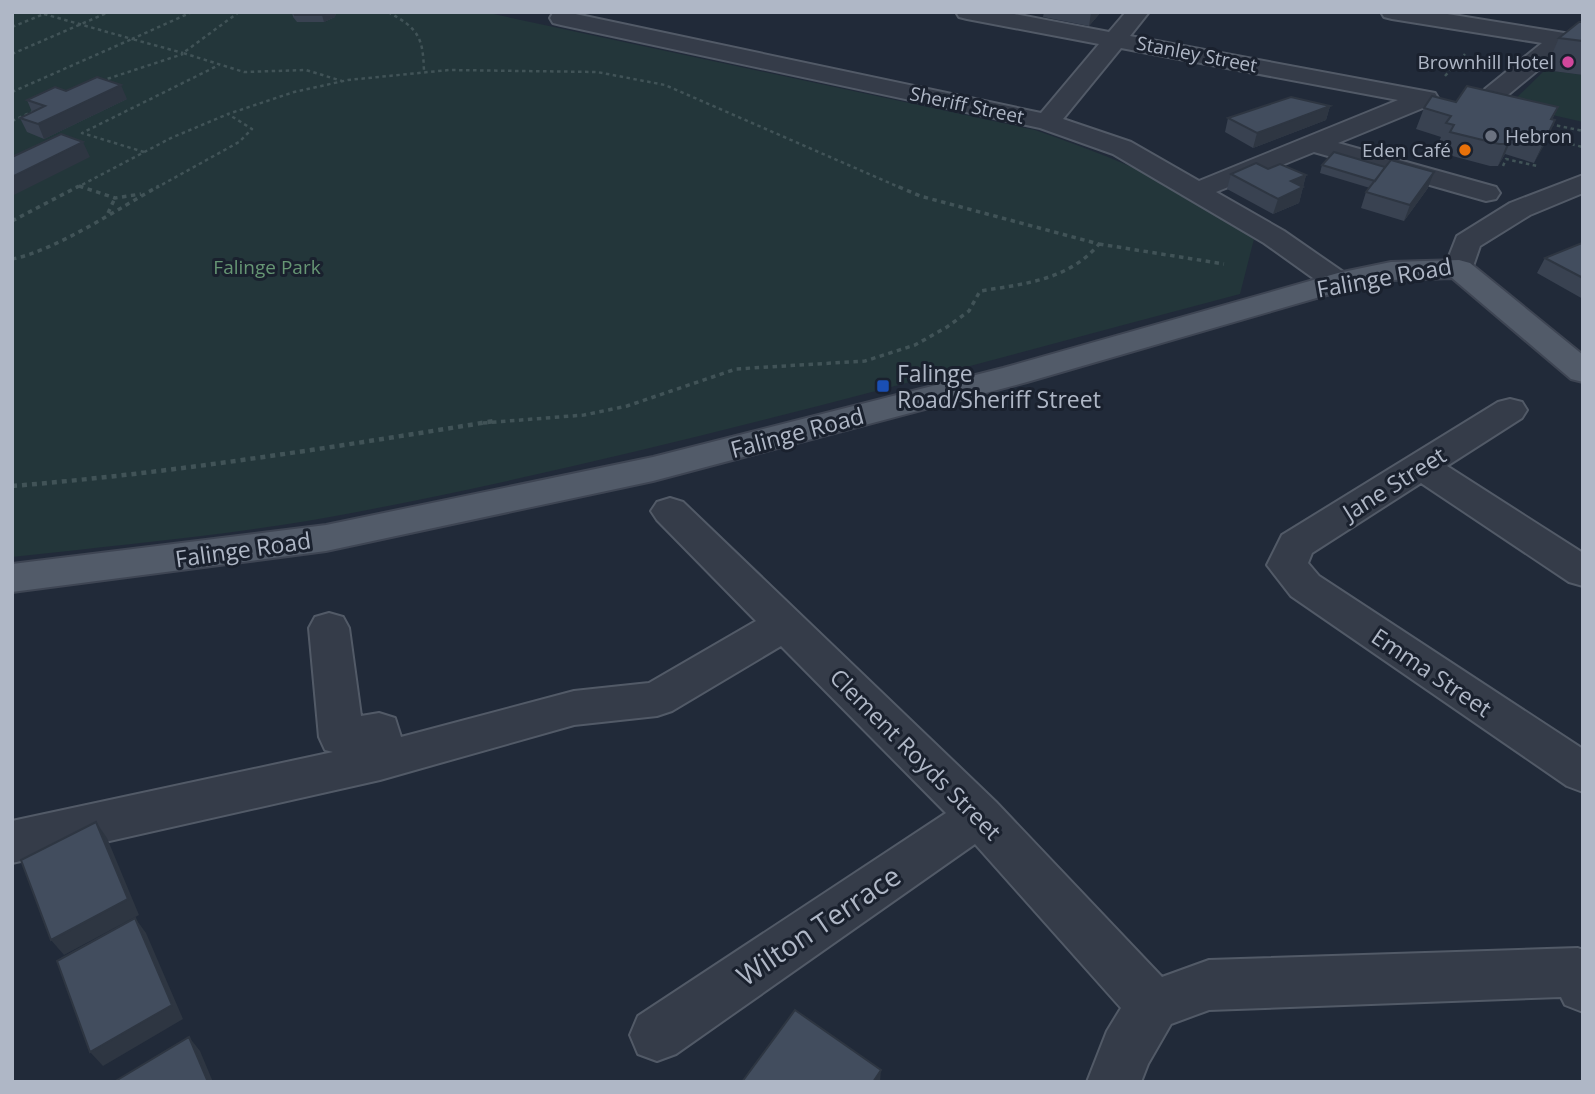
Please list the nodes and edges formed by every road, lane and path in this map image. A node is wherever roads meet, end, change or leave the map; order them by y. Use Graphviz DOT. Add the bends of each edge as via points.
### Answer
graph roads {
  1 [pos="110,12"];
  2 [pos="192,12"];
  3 [pos="239,12"];
  4 [pos="388,12"];
  5 [pos="967,12"];
  6 [pos="1138,12"];
  7 [pos="1392,12"];
  8 [pos="46,13"];
  9 [pos="561,18"];
  10 [pos="81,24"];
  11 [pos="12,27"];
  12 [pos="1488,28"];
  13 [pos="132,39"];
  14 [pos="1116,39"];
  15 [pos="1571,42"];
  16 [pos="183,53"];
  17 [pos="12,54"];
  18 [pos="220,65"];
  19 [pos="424,72"];
  20 [pos="343,81"];
  21 [pos="91,84"];
  22 [pos="13,92"];
  23 [pos="1494,94"];
  24 [pos="1426,98"];
  25 [pos="44,106"];
  26 [pos="228,114"];
  27 [pos="12,121"];
  28 [pos="1047,122"];
  29 [pos="1544,137"];
  30 [pos="1313,144"];
  31 [pos="1583,147"];
  32 [pos="144,152"];
  33 [pos="1496,167"];
  34 [pos="1543,168"];
  35 [pos="1583,183"];
  36 [pos="79,186"];
  37 [pos="1198,190"];
  38 [pos="145,193"];
  39 [pos="1486,193"];
  40 [pos="115,198"];
  41 [pos="107,215"];
  42 [pos="12,221"];
  43 [pos="1099,244"];
  44 [pos="12,259"];
  45 [pos="1224,264"];
  46 [pos="1459,269"];
  47 [pos="1338,282"];
  48 [pos="1583,372"];
  49 [pos="1510,410"];
  50 [pos="1422,466"];
  51 [pos="12,486"];
  52 [pos="670,511"];
  53 [pos="1287,565"];
  54 [pos="1583,572"];
  55 [pos="12,578"];
  56 [pos="784,624"];
  57 [pos="329,628"];
  58 [pos="380,761"];
  59 [pos="1583,773"];
  60 [pos="979,816"];
  61 [pos="12,842"];
  62 [pos="1581,976"];
  63 [pos="1153,1005"];
  64 [pos="657,1035"];
  65 [pos="1114,1082"];
  1 -- 10 [label="path"];
  2 -- 13 [label="path"];
  3 -- 16 [label="path" via="222,20"];
  4 -- 19 [label="path" via="412,25 424,40"];
  5 -- 14 [label="street, Stanley Street"];
  6 -- 14 [label="street"];
  7 -- 12 [label="street"];
  8 -- 10 [label="path"];
  8 -- 11 [label="path"];
  9 -- 28 [label="street, Sheriff Street"];
  10 -- 13 [label="path"];
  10 -- 17 [label="path"];
  12 -- 15 [label="street"];
  12 -- 24 [label="path"];
  13 -- 16 [label="path"];
  13 -- 22 [label="path"];
  14 -- 24 [label="street, Stanley Street"];
  14 -- 28 [label="street"];
  15 -- 23 [label="street"];
  16 -- 18 [label="path"];
  16 -- 21 [label="path"];
  18 -- 20 [label="path" via="249,73 300,68"];
  18 -- 32 [label="path" via="82,133"];
  19 -- 20 [label="path"];
  19 -- 43 [label="path" via="597,72 665,85 920,196"];
  20 -- 26 [label="path"];
  24 -- 30 [label="street"];
  25 -- 27 [label="path"];
  26 -- 32 [label="path"];
  26 -- 38 [label="path" via="252,129 239,142"];
  28 -- 37 [label="street, Sheriff Street" via="1122,148"];
  29 -- 31 [label="path"];
  30 -- 37 [label="street"];
  30 -- 39 [label="street"];
  32 -- 36 [label="path"];
  33 -- 34 [label="path" via="1503,166 1506,159"];
  35 -- 46 [label="street, Falinge Road" via="1520,209 1467,242"];
  36 -- 40 [label="path"];
  36 -- 42 [label="path"];
  37 -- 47 [label="street, Sheriff Street"];
  38 -- 40 [label="path"];
  38 -- 41 [label="path"];
  40 -- 41 [label="path"];
  41 -- 44 [label="path" via="28,256"];
  43 -- 45 [label="path"];
  43 -- 51 [label="path" via="1091,256 1048,279 980,291 969,311 947,327 915,345 865,361 736,369 626,406 584,415 510,419 289,454"];
  46 -- 47 [label="main road, Falinge Road" via="1391,271"];
  46 -- 48 [label="main road"];
  47 -- 55 [label="main road, Falinge Road" via="1015,374 653,469 327,538"];
  49 -- 50 [label="street, Jane Street"];
  50 -- 53 [label="street, Jane Street" via="1296,545"];
  50 -- 54 [label="street"];
  52 -- 56 [label="street, Clement Royds Street"];
  53 -- 59 [label="street, Emma Street" via="1305,586"];
  56 -- 58 [label="street" via="657,699 573,708"];
  56 -- 60 [label="street, Clement Royds Street"];
  57 -- 58 [label="street" via="341,737 379,731"];
  58 -- 61 [label="street"];
  60 -- 63 [label="street, Clement Royds Street"];
  60 -- 64 [label="street, Wilton Terrace"];
  62 -- 63 [label="street" via="1209,985"];
  63 -- 65 [label="street" via="1126,1050"];
}
